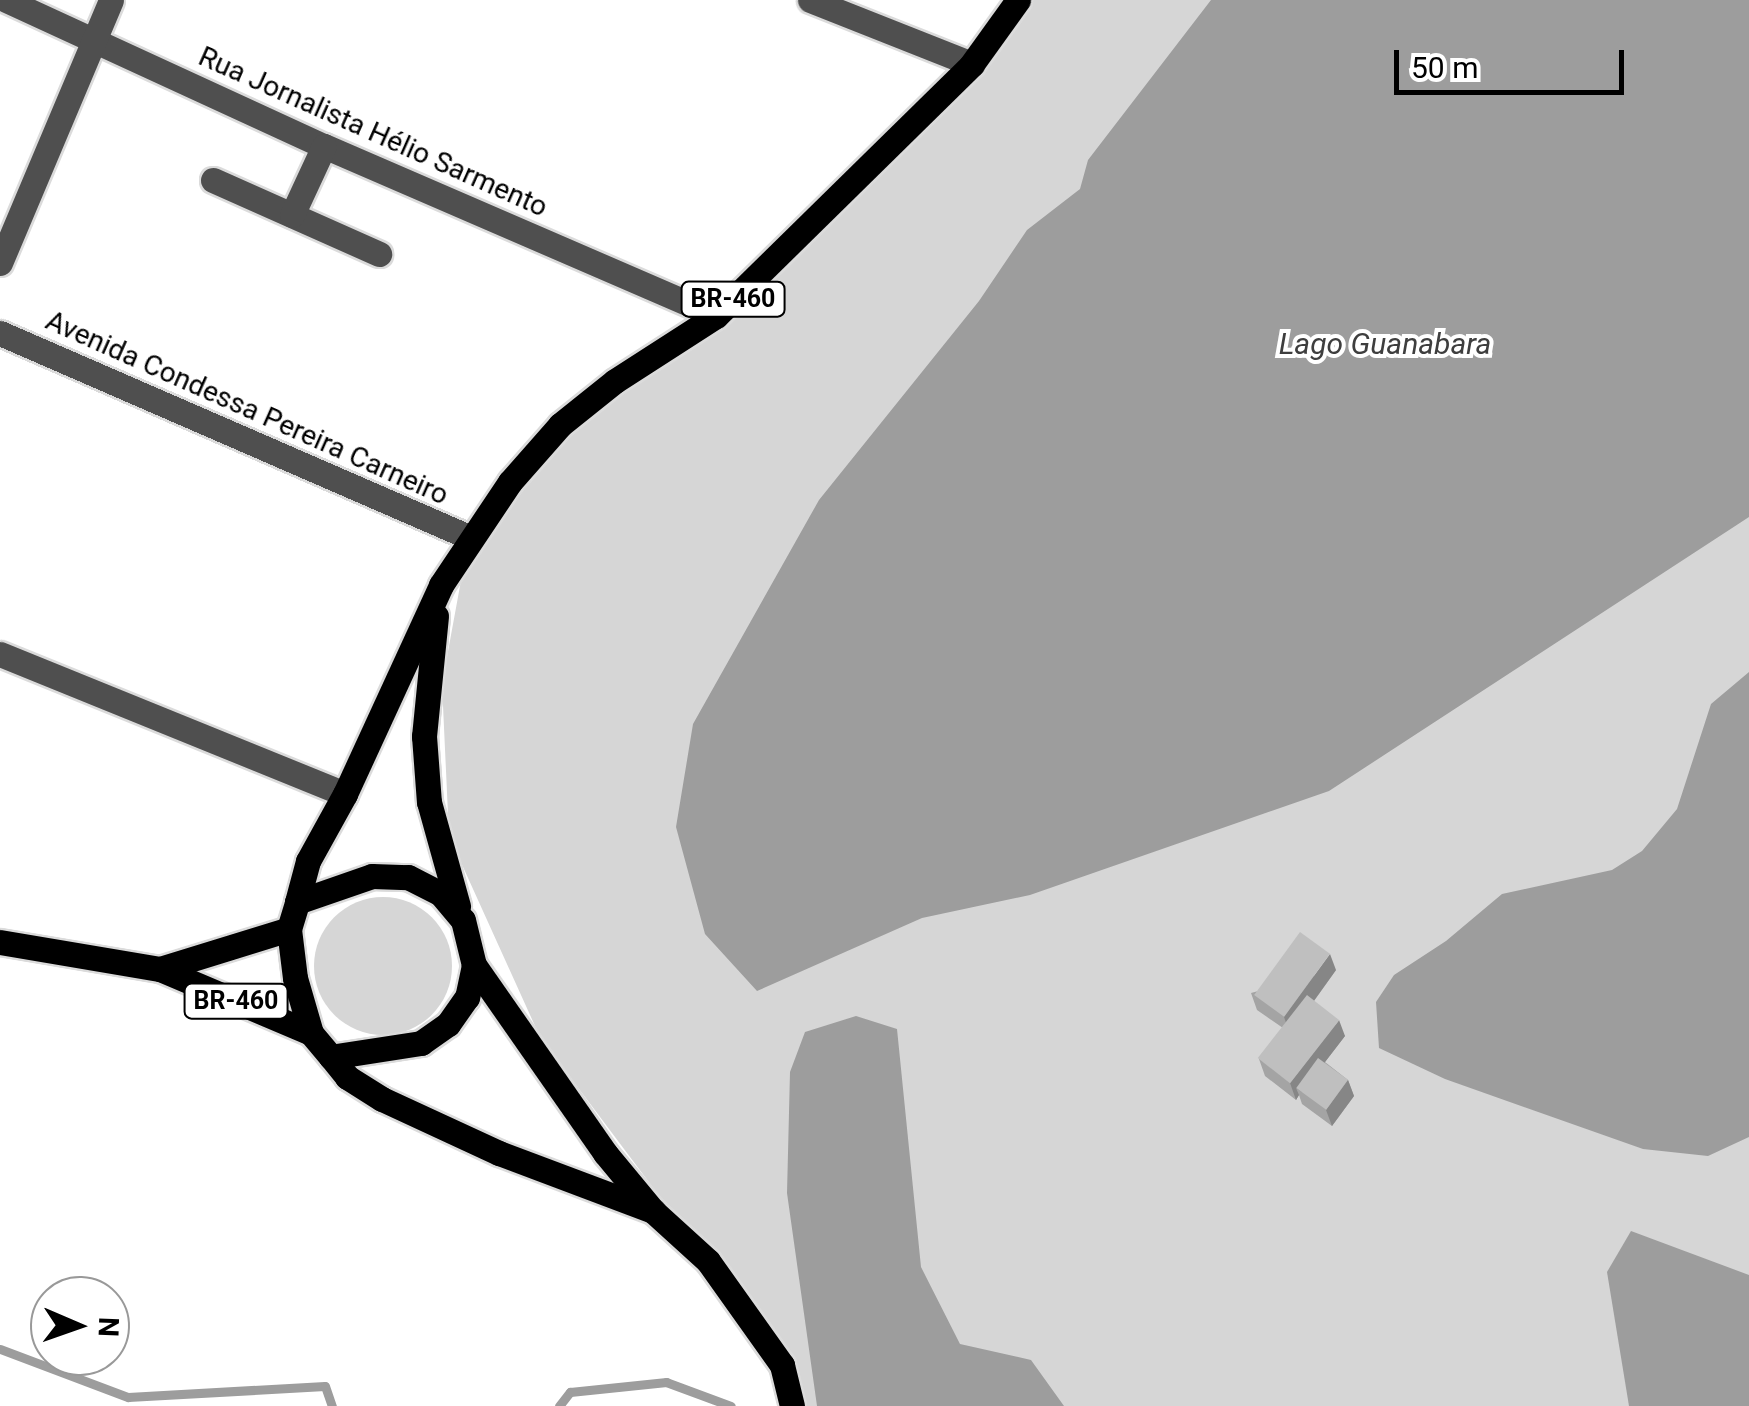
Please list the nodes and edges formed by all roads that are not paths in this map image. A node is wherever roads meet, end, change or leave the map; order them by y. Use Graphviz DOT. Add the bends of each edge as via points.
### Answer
graph roads {
  1 [pos="6,0"];
  2 [pos="111,0"];
  3 [pos="810,0"];
  4 [pos="1018,0"];
  5 [pos="95,39"];
  6 [pos="972,64"];
  7 [pos="324,146"];
  8 [pos="213,180"];
  9 [pos="292,216"];
  10 [pos="379,254"];
  11 [pos="0,263"];
  12 [pos="716,316"];
  13 [pos="0,333"];
  14 [pos="469,537"];
  15 [pos="440,584"];
  16 [pos="0,654"];
  17 [pos="344,794"];
  18 [pos="296,902"];
  19 [pos="464,920"];
  20 [pos="288,930"];
  21 [pos="0,942"];
  22 [pos="474,965"];
  23 [pos="160,969"];
  24 [pos="311,1033"];
  25 [pos="331,1057"];
  26 [pos="653,1210"];
  27 [pos="792,1406"];
  1 -- 5 [label="street, Rua Jornalista Hélio Sarmento"];
  2 -- 5 [label="street"];
  3 -- 6 [label="street"];
  4 -- 6 [label="main road, BR-460"];
  5 -- 7 [label="street, Rua Jornalista Hélio Sarmento"];
  5 -- 11 [label="street"];
  6 -- 12 [label="main road, BR-460"];
  7 -- 9 [label="street"];
  7 -- 12 [label="street, Rua Jornalista Hélio Sarmento"];
  8 -- 9 [label="street"];
  9 -- 10 [label="street"];
  12 -- 14 [label="main road, BR-460" via="560,424"];
  13 -- 14 [label="street, Avenida Condessa Pereira Carneiro"];
  14 -- 15 [label="main road, BR-460"];
  15 -- 17 [label="main road, BR-460"];
  15 -- 19 [label="main road, BR-460" via="424,736 430,802"];
  16 -- 17 [label="street"];
  17 -- 18 [label="main road, BR-460" via="308,860"];
  18 -- 19 [label="main road" via="372,876 408,877 440,893"];
  18 -- 20 [label="main road, BR-460"];
  19 -- 22 [label="main road, BR-460"];
  20 -- 23 [label="main road, BR-460"];
  20 -- 24 [label="main road, BR-460"];
  21 -- 23 [label="main road, BR-460"];
  22 -- 25 [label="main road" via="467,997 448,1024 420,1043"];
  22 -- 26 [label="main road" via="555,1085"];
  23 -- 24 [label="main road, BR-460"];
  24 -- 25 [label="main road, BR-460"];
  25 -- 26 [label="main road" via="347,1077 382,1099 500,1153"];
  26 -- 27 [label="main road" via="708,1261 782,1365"];
}
